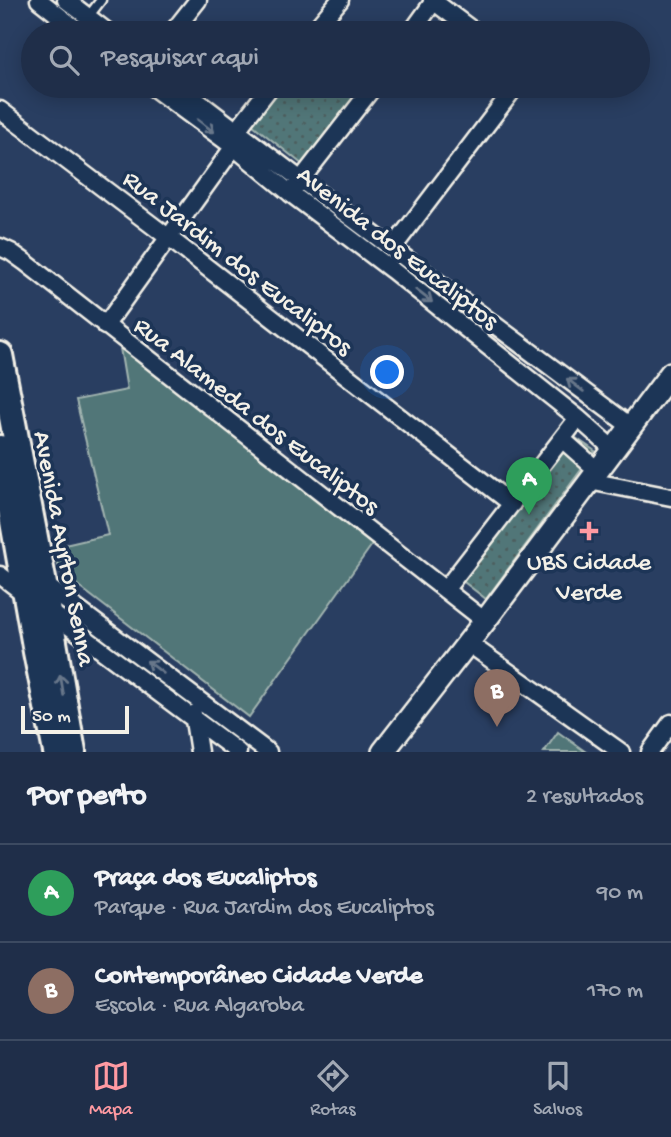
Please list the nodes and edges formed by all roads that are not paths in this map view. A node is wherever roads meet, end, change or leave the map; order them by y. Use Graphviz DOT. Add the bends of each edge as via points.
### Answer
graph roads {
  1 [pos="39,0"];
  2 [pos="101,0"];
  3 [pos="198,0"];
  4 [pos="340,0"];
  5 [pos="433,1"];
  6 [pos="78,6"];
  7 [pos="65,21"];
  8 [pos="95,21"];
  9 [pos="181,21"];
  10 [pos="322,21"];
  11 [pos="419,21"];
  12 [pos="460,21"];
  13 [pos="170,98"];
  14 [pos="191,98"];
  15 [pos="263,98"];
  16 [pos="365,98"];
  17 [pos="508,98"];
  18 [pos="0,110"];
  19 [pos="236,139"];
  20 [pos="295,187"];
  21 [pos="169,237"];
  22 [pos="0,247"];
  23 [pos="398,253"];
  24 [pos="392,270"];
  25 [pos="105,326"];
  26 [pos="0,355"];
  27 [pos="671,373"];
  28 [pos="578,418"];
  29 [pos="629,426"];
  30 [pos="562,439"];
  31 [pos="0,448"];
  32 [pos="613,449"];
  33 [pos="593,476"];
  34 [pos="671,497"];
  35 [pos="512,504"];
  36 [pos="0,575"];
  37 [pos="35,589"];
  38 [pos="445,590"];
  39 [pos="49,611"];
  40 [pos="485,621"];
  41 [pos="468,643"];
  42 [pos="191,695"];
  43 [pos="194,719"];
  44 [pos="671,723"];
  45 [pos="56,752"];
  46 [pos="73,752"];
  47 [pos="199,752"];
  48 [pos="238,752"];
  49 [pos="268,752"];
  50 [pos="383,752"];
  51 [pos="621,752"];
  52 [pos="650,752"];
  1 -- 7 [label="street"];
  2 -- 6 [label="lane"];
  3 -- 9 [label="street"];
  4 -- 10 [label="street"];
  5 -- 11 [label="street"];
  5 -- 12 [label="street"];
  6 -- 8 [label="street"];
  13 -- 19 [label="street, Avenida dos Eucaliptos, one-way"];
  14 -- 19 [label="street, Avenida dos Eucaliptos"];
  15 -- 19 [label="street"];
  16 -- 20 [label="street"];
  17 -- 23 [label="street"];
  18 -- 21 [label="street, Rua Jardim dos Eucaliptos"];
  19 -- 20 [label="street, Avenida dos Eucaliptos"];
  19 -- 21 [label="street"];
  20 -- 23 [label="street, Avenida dos Eucaliptos"];
  20 -- 24 [label="street, Avenida dos Eucaliptos"];
  21 -- 25 [label="street"];
  21 -- 35 [label="street, Rua Jardim dos Eucaliptos"];
  22 -- 25 [label="street, Rua Alameda dos Eucaliptos"];
  23 -- 24 [label="street"];
  29 -- 23 [label="street, Avenida dos Eucaliptos, one-way"];
  24 -- 28 [label="street, Avenida dos Eucaliptos, one-way"];
  25 -- 38 [label="street, Rua Alameda dos Eucaliptos"];
  26 -- 37 [label="main road, Avenida Ayrton Senna"];
  27 -- 29 [label="street"];
  28 -- 30 [label="street"];
  28 -- 32 [label="street, Avenida dos Eucaliptos"];
  29 -- 32 [label="street"];
  30 -- 33 [label="street"];
  30 -- 35 [label="street"];
  31 -- 37 [label="main road, Avenida Ayrton Senna"];
  32 -- 33 [label="street"];
  33 -- 34 [label="street"];
  33 -- 40 [label="street"];
  35 -- 38 [label="street"];
  36 -- 37 [label="street"];
  37 -- 39 [label="main road, Avenida Ayrton Senna"];
  42 -- 37 [label="street, one-way"];
  37 -- 45 [label="main road, Avenida Ayrton Senna"];
  38 -- 40 [label="street, Rua Alameda dos Eucaliptos"];
  39 -- 43 [label="street"];
  46 -- 39 [label="main road, Avenida Ayrton Senna, one-way"];
  40 -- 41 [label="street"];
  41 -- 50 [label="street"];
  41 -- 51 [label="street"];
  42 -- 43 [label="street"];
  42 -- 49 [label="street"];
  43 -- 47 [label="street"];
  43 -- 48 [label="street"];
  44 -- 52 [label="street"];
}
